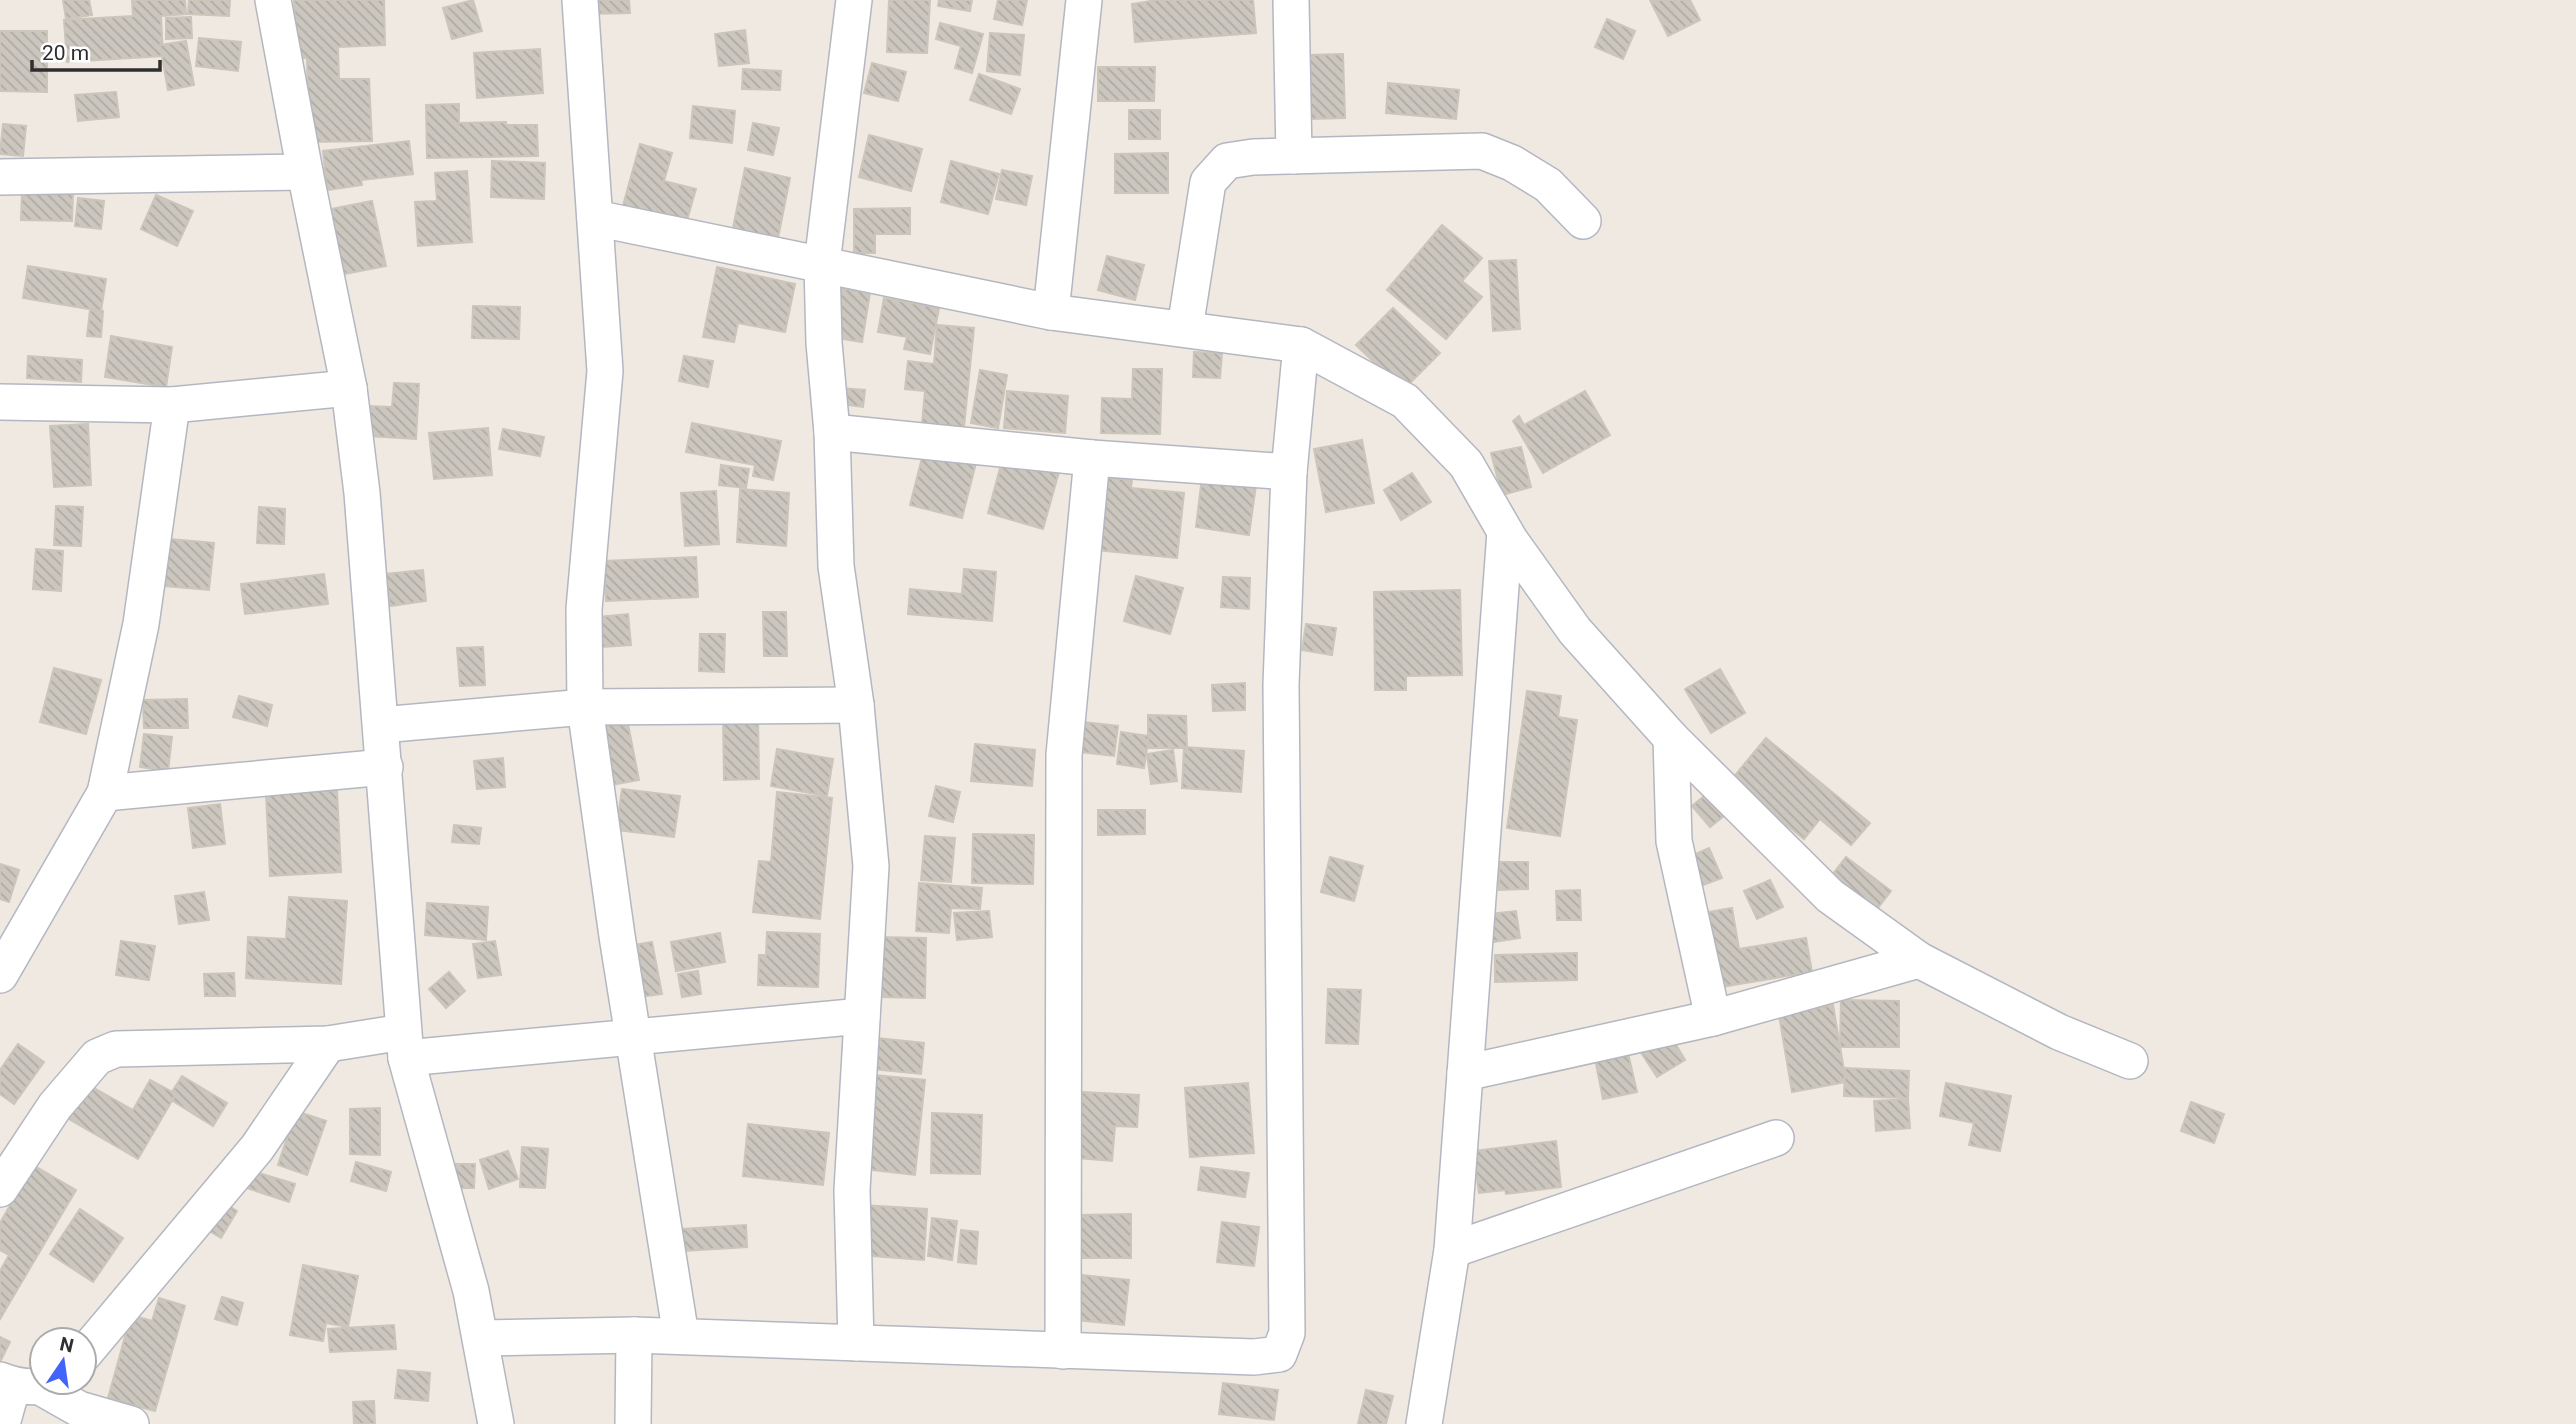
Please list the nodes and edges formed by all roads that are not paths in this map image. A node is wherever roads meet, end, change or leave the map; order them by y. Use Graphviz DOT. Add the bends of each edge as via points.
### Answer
graph roads {
  1 [pos="273,0"];
  2 [pos="580,0"];
  3 [pos="854,0"];
  4 [pos="1084,0"];
  5 [pos="1291,0"];
  6 [pos="1294,156"];
  7 [pos="305,172"];
  8 [pos="0,177"];
  9 [pos="595,218"];
  10 [pos="1583,221"];
  11 [pos="822,264"];
  12 [pos="1051,312"];
  13 [pos="1185,328"];
  14 [pos="1301,345"];
  15 [pos="349,387"];
  16 [pos="0,402"];
  17 [pos="172,405"];
  18 [pos="832,432"];
  19 [pos="1092,457"];
  20 [pos="1289,472"];
  21 [pos="1505,532"];
  22 [pos="856,705"];
  23 [pos="585,707"];
  24 [pos="382,725"];
  25 [pos="1671,738"];
  26 [pos="385,767"];
  27 [pos="105,793"];
  28 [pos="1919,960"];
  29 [pos="0,975"];
  30 [pos="862,1016"];
  31 [pos="1713,1018"];
  32 [pos="633,1035"];
  33 [pos="328,1044"];
  34 [pos="405,1045"];
  35 [pos="2130,1061"];
  36 [pos="1465,1073"];
  37 [pos="1776,1138"];
  38 [pos="0,1189"];
  39 [pos="1452,1250"];
  40 [pos="634,1335"];
  41 [pos="681,1336"];
  42 [pos="98,1337"];
  43 [pos="481,1338"];
  44 [pos="856,1343"];
  45 [pos="1063,1351"];
  46 [pos="28,1384"];
  47 [pos="52,1396"];
  48 [pos="2,1424"];
  49 [pos="131,1424"];
  50 [pos="496,1424"];
  51 [pos="633,1424"];
  52 [pos="1424,1424"];
  1 -- 7 [label="street"];
  2 -- 9 [label="street"];
  3 -- 11 [label="street"];
  4 -- 12 [label="street"];
  5 -- 6 [label="street"];
  6 -- 10 [label="street" via="1482,151 1513,163 1548,185"];
  6 -- 13 [label="street" via="1227,161 1208,181"];
  7 -- 8 [label="street"];
  7 -- 15 [label="street"];
  9 -- 11 [label="street"];
  9 -- 23 [label="street" via="605,371 584,609"];
  11 -- 12 [label="street"];
  11 -- 18 [label="street"];
  12 -- 13 [label="street"];
  13 -- 14 [label="street"];
  14 -- 20 [label="street"];
  14 -- 21 [label="street" via="1405,401 1466,464"];
  15 -- 17 [label="street"];
  15 -- 24 [label="street"];
  16 -- 17 [label="street"];
  17 -- 27 [label="street" via="141,624"];
  18 -- 19 [label="street"];
  18 -- 22 [label="street" via="836,566"];
  19 -- 20 [label="street"];
  19 -- 45 [label="street" via="1064,755"];
  20 -- 45 [label="street" via="1281,685 1287,1333 1279,1354 1254,1357"];
  21 -- 25 [label="street" via="1575,631"];
  21 -- 36 [label="street"];
  22 -- 23 [label="street"];
  22 -- 30 [label="street" via="871,866"];
  23 -- 24 [label="street"];
  23 -- 32 [label="street"];
  24 -- 26 [label="street"];
  25 -- 28 [label="street" via="1830,896"];
  25 -- 31 [label="street" via="1674,841"];
  26 -- 27 [label="street"];
  26 -- 34 [label="street"];
  27 -- 29 [label="street"];
  28 -- 31 [label="street"];
  28 -- 35 [label="street" via="2059,1031"];
  30 -- 32 [label="street"];
  30 -- 44 [label="street" via="852,1191"];
  31 -- 36 [label="street"];
  32 -- 34 [label="street"];
  32 -- 41 [label="street"];
  33 -- 34 [label="street"];
  33 -- 38 [label="street" via="117,1049 97,1057 55,1106"];
  33 -- 42 [label="street" via="257,1148"];
  34 -- 43 [label="street"];
  36 -- 39 [label="street"];
  37 -- 39 [label="street"];
  39 -- 52 [label="street"];
  40 -- 41 [label="street"];
  40 -- 43 [label="street"];
  40 -- 51 [label="street"];
  41 -- 44 [label="street"];
  43 -- 50 [label="street"];
  44 -- 45 [label="street"];
  46 -- 48 [label="street"];
  47 -- 49 [label="street"];
}
